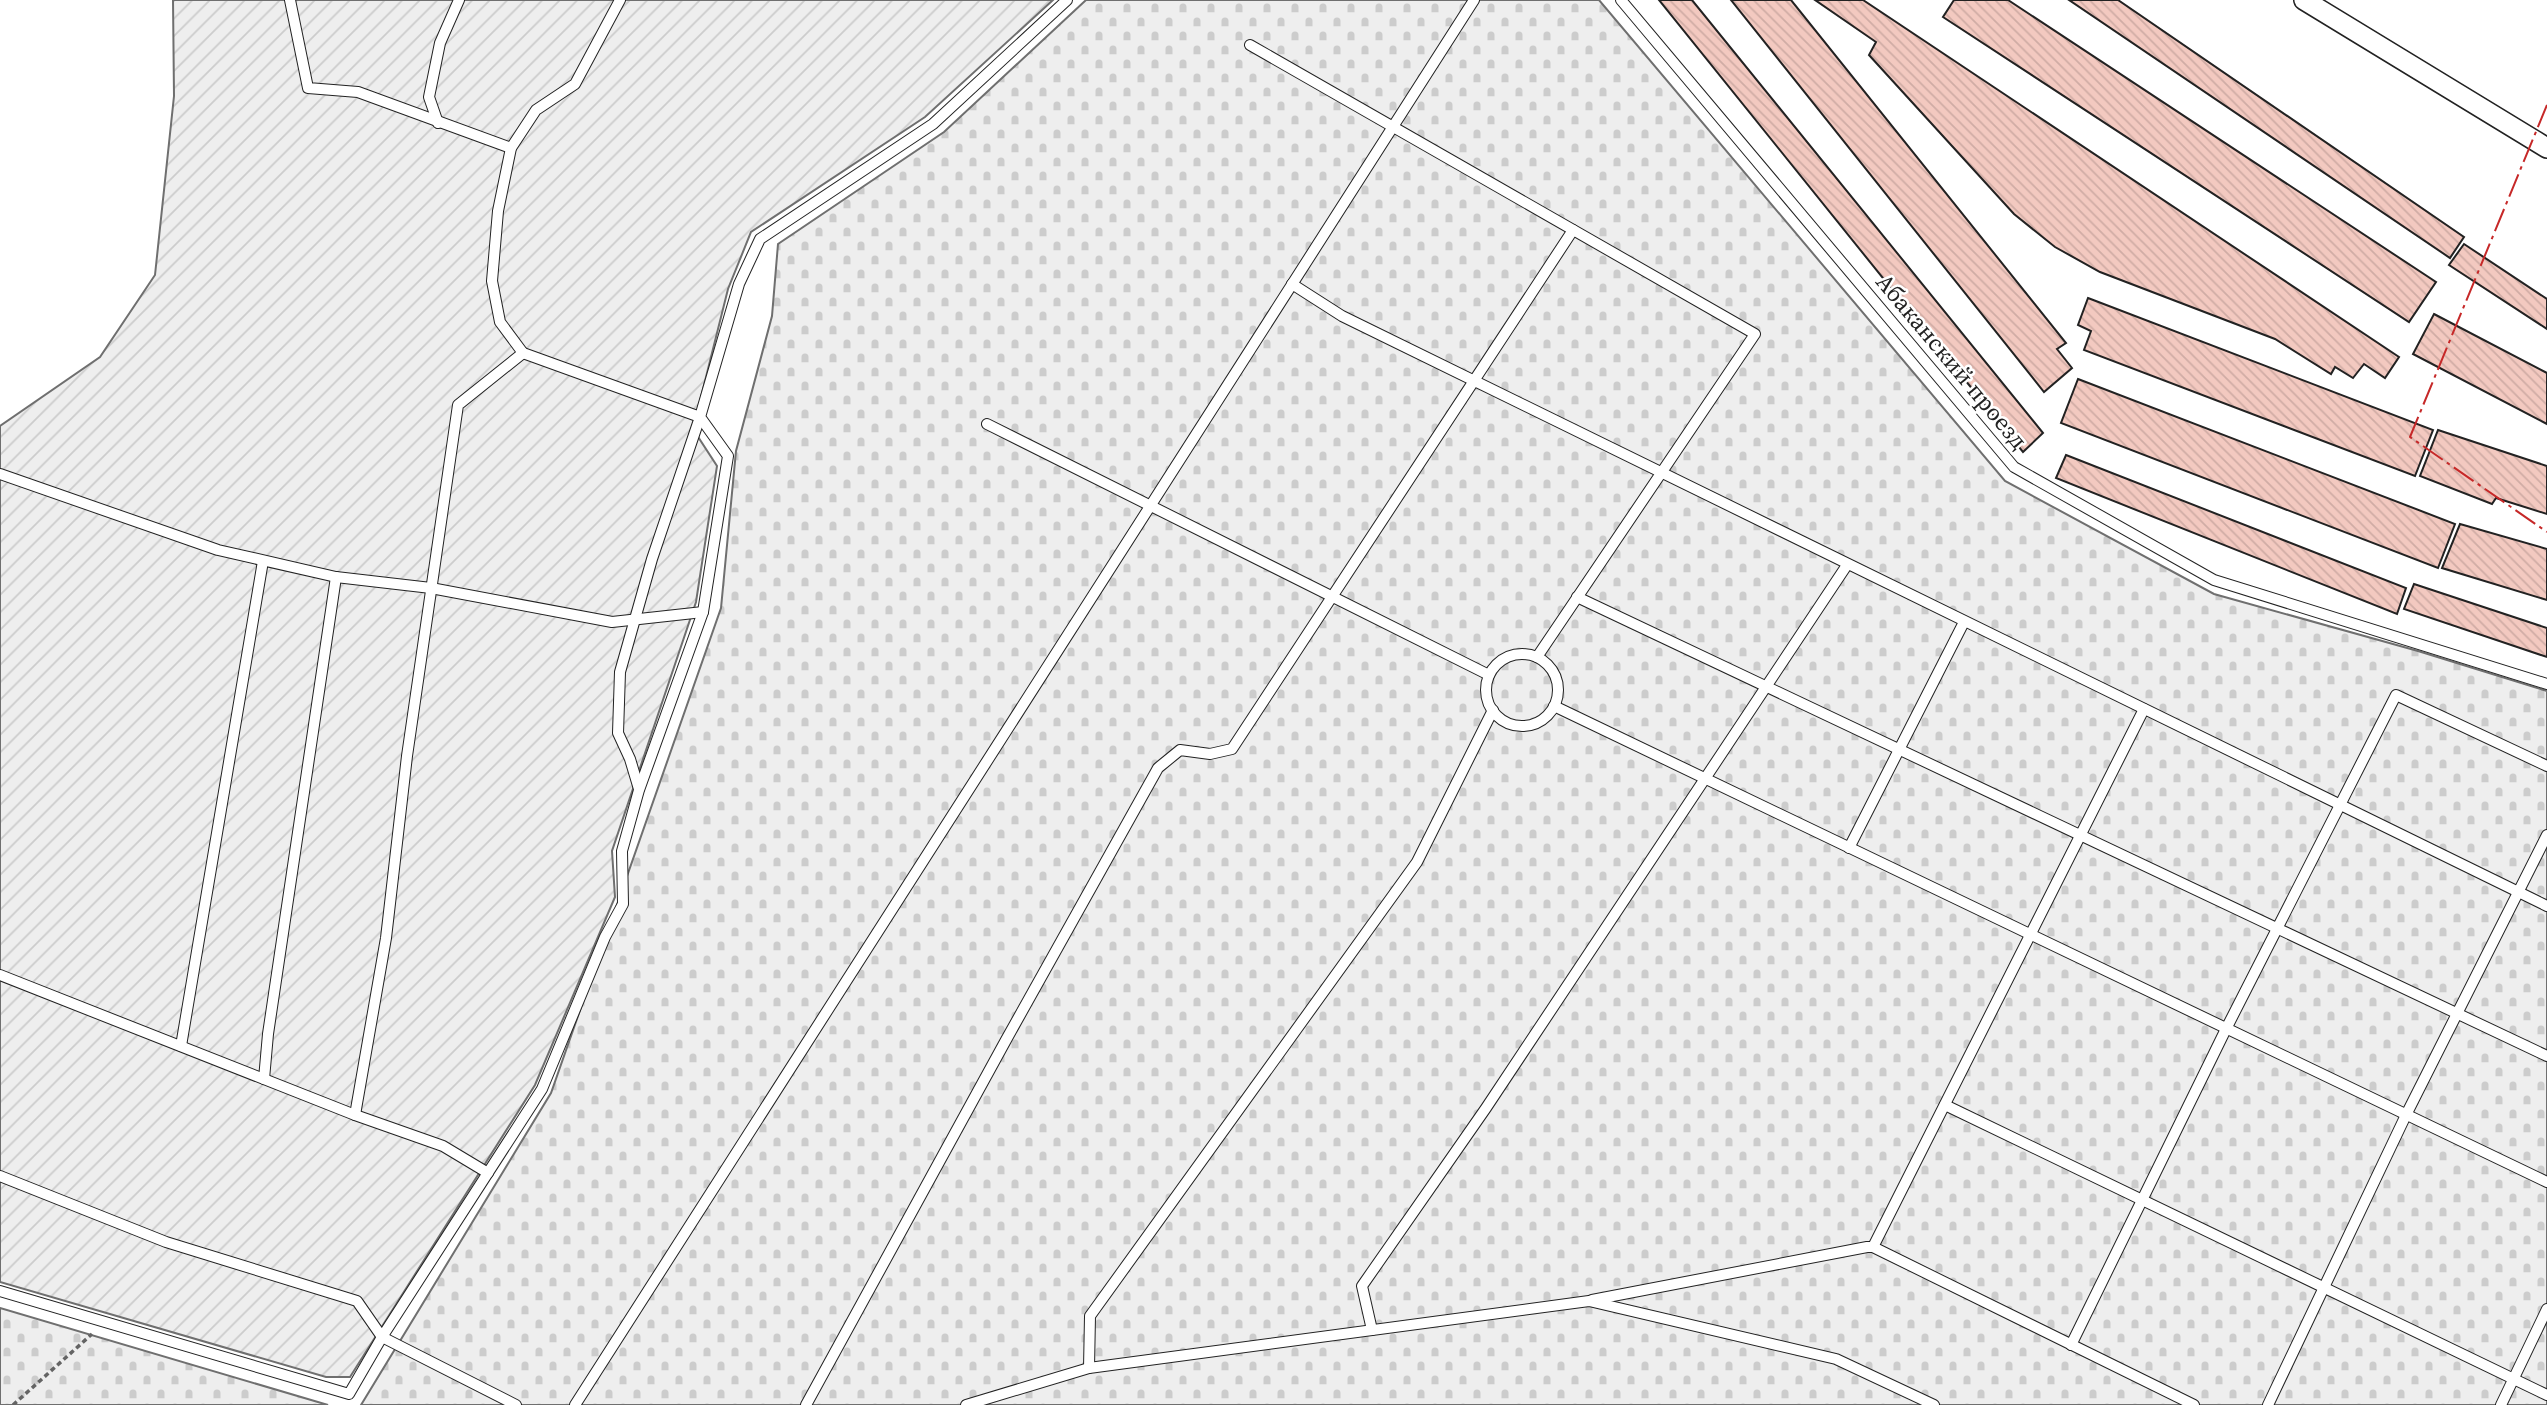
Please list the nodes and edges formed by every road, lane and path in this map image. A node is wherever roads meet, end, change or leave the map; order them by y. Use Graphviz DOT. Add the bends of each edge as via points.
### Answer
graph roads {
  1 [pos="290,0"];
  2 [pos="459,0"];
  3 [pos="620,0"];
  4 [pos="1067,0"];
  5 [pos="1474,0"];
  6 [pos="1620,0"];
  7 [pos="2304,0"];
  8 [pos="1250,46"];
  9 [pos="438,123"];
  10 [pos="1392,127"];
  11 [pos="511,148"];
  12 [pos="2547,148"];
  13 [pos="1573,230"];
  14 [pos="1292,284"];
  15 [pos="523,353"];
  16 [pos="1473,381"];
  17 [pos="700,417"];
  18 [pos="986,424"];
  19 [pos="0,474"];
  20 [pos="1661,474"];
  21 [pos="1150,506"];
  22 [pos="263,561"];
  23 [pos="1847,565"];
  24 [pos="336,577"];
  25 [pos="431,588"];
  26 [pos="1330,597"];
  27 [pos="1577,597"];
  28 [pos="703,612"];
  29 [pos="635,619"];
  30 [pos="1964,622"];
  31 [pos="1537,657"];
  32 [pos="1489,676"];
  33 [pos="2547,684"];
  34 [pos="1767,686"];
  35 [pos="1554,706"];
  36 [pos="2144,709"];
  37 [pos="1493,710"];
  38 [pos="1899,749"];
  39 [pos="2547,766"];
  40 [pos="1705,779"];
  41 [pos="639,789"];
  42 [pos="2340,805"];
  43 [pos="2080,835"];
  44 [pos="2547,835"];
  45 [pos="1849,848"];
  46 [pos="2518,892"];
  47 [pos="2547,906"];
  48 [pos="2277,928"];
  49 [pos="2030,935"];
  50 [pos="0,975"];
  51 [pos="2457,1014"];
  52 [pos="2226,1028"];
  53 [pos="181,1046"];
  54 [pos="2547,1056"];
  55 [pos="264,1079"];
  56 [pos="1945,1105"];
  57 [pos="355,1115"];
  58 [pos="2406,1115"];
  59 [pos="488,1173"];
  60 [pos="0,1176"];
  61 [pos="2547,1182"];
  62 [pos="2142,1200"];
  63 [pos="1873,1247"];
  64 [pos="2324,1288"];
  65 [pos="0,1292"];
  66 [pos="1589,1301"];
  67 [pos="2547,1309"];
  68 [pos="104,1322"];
  69 [pos="1372,1330"];
  70 [pos="382,1337"];
  71 [pos="2071,1345"];
  72 [pos="1090,1368"];
  73 [pos="2513,1379"];
  74 [pos="2547,1395"];
  75 [pos="13,1405"];
  76 [pos="516,1405"];
  77 [pos="575,1405"];
  78 [pos="806,1405"];
  79 [pos="966,1405"];
  80 [pos="1934,1405"];
  81 [pos="2194,1405"];
  82 [pos="2268,1405"];
  83 [pos="2501,1405"];
  1 -- 9 [label="lane" via="308,89 358,92"];
  2 -- 9 [label="lane" via="440,43 429,97"];
  3 -- 11 [label="lane" via="575,84 536,110"];
  4 -- 17 [label="lane" via="933,124 760,239 739,284"];
  5 -- 10 [label="lane"];
  6 -- 33 [label="lane, Абаканский проезд" via="2014,467 2214,580"];
  7 -- 12 [label="street"];
  8 -- 10 [label="lane"];
  9 -- 11 [label="lane"];
  10 -- 13 [label="lane"];
  10 -- 14 [label="lane"];
  11 -- 15 [label="lane" via="498,211 492,281 500,322"];
  13 -- 16 [label="lane"];
  13 -- 20 [label="lane" via="1755,334"];
  14 -- 16 [label="lane" via="1342,317"];
  14 -- 21 [label="lane"];
  15 -- 17 [label="lane"];
  15 -- 25 [label="lane" via="458,405"];
  16 -- 20 [label="lane"];
  16 -- 26 [label="lane"];
  17 -- 28 [label="lane" via="728,456"];
  17 -- 29 [label="lane"];
  18 -- 21 [label="lane"];
  19 -- 22 [label="lane" via="218,550"];
  20 -- 23 [label="lane"];
  20 -- 27 [label="lane"];
  21 -- 26 [label="lane"];
  21 -- 77 [label="lane"];
  22 -- 24 [label="lane"];
  22 -- 53 [label="lane"];
  23 -- 30 [label="lane"];
  23 -- 34 [label="lane"];
  24 -- 25 [label="lane"];
  24 -- 55 [label="lane"];
  25 -- 29 [label="lane" via="612,622"];
  25 -- 57 [label="lane" via="386,938"];
  26 -- 32 [label="lane"];
  26 -- 78 [label="lane" via="1232,749 1210,754 1180,750 1158,768"];
  27 -- 31 [label="lane"];
  27 -- 34 [label="lane"];
  28 -- 29 [label="lane"];
  28 -- 41 [label="lane"];
  29 -- 41 [label="lane" via="620,672 618,733"];
  30 -- 36 [label="lane"];
  30 -- 38 [label="lane"];
  31 -- 32 [label="lane" via="1504,658"];
  31 -- 35 [label="lane" via="1547,663 1558,684"];
  32 -- 37 [label="lane" via="1486,687"];
  34 -- 38 [label="lane"];
  34 -- 40 [label="lane"];
  35 -- 37 [label="lane" via="1547,716 1525,725 1502,719"];
  35 -- 40 [label="lane"];
  36 -- 42 [label="lane"];
  36 -- 43 [label="lane"];
  37 -- 72 [label="lane" via="1417,862 1090,1316"];
  38 -- 43 [label="lane"];
  38 -- 45 [label="lane"];
  39 -- 42 [label="lane" via="2396,695"];
  40 -- 45 [label="lane"];
  40 -- 69 [label="lane" via="1362,1286"];
  41 -- 59 [label="lane" via="622,851 623,904 542,1089"];
  42 -- 46 [label="lane"];
  42 -- 48 [label="lane"];
  43 -- 48 [label="lane"];
  43 -- 49 [label="lane"];
  44 -- 46 [label="lane"];
  45 -- 49 [label="lane"];
  46 -- 47 [label="lane"];
  46 -- 51 [label="lane"];
  48 -- 51 [label="lane"];
  48 -- 52 [label="lane"];
  49 -- 52 [label="lane"];
  49 -- 56 [label="lane"];
  50 -- 53 [label="lane"];
  51 -- 54 [label="lane"];
  51 -- 58 [label="lane"];
  52 -- 58 [label="lane"];
  52 -- 62 [label="lane"];
  53 -- 55 [label="lane"];
  55 -- 57 [label="lane"];
  56 -- 62 [label="lane"];
  56 -- 63 [label="lane"];
  57 -- 59 [label="lane" via="443,1146"];
  58 -- 61 [label="lane"];
  58 -- 64 [label="lane"];
  59 -- 70 [label="lane"];
  60 -- 70 [label="lane" via="166,1242 357,1301"];
  62 -- 64 [label="lane"];
  62 -- 71 [label="lane"];
  63 -- 66 [label="lane"];
  63 -- 71 [label="lane"];
  64 -- 73 [label="lane"];
  64 -- 82 [label="lane"];
  65 -- 68 [label="lane"];
  66 -- 69 [label="lane"];
  66 -- 80 [label="lane" via="1836,1359"];
  67 -- 73 [label="lane"];
  68 -- 70 [label="lane" via="349,1394"];
  68 -- 75 [label="path"];
  69 -- 72 [label="lane"];
  70 -- 76 [label="lane"];
  71 -- 81 [label="lane"];
  72 -- 79 [label="lane"];
  73 -- 74 [label="lane"];
  73 -- 83 [label="lane"];
}
